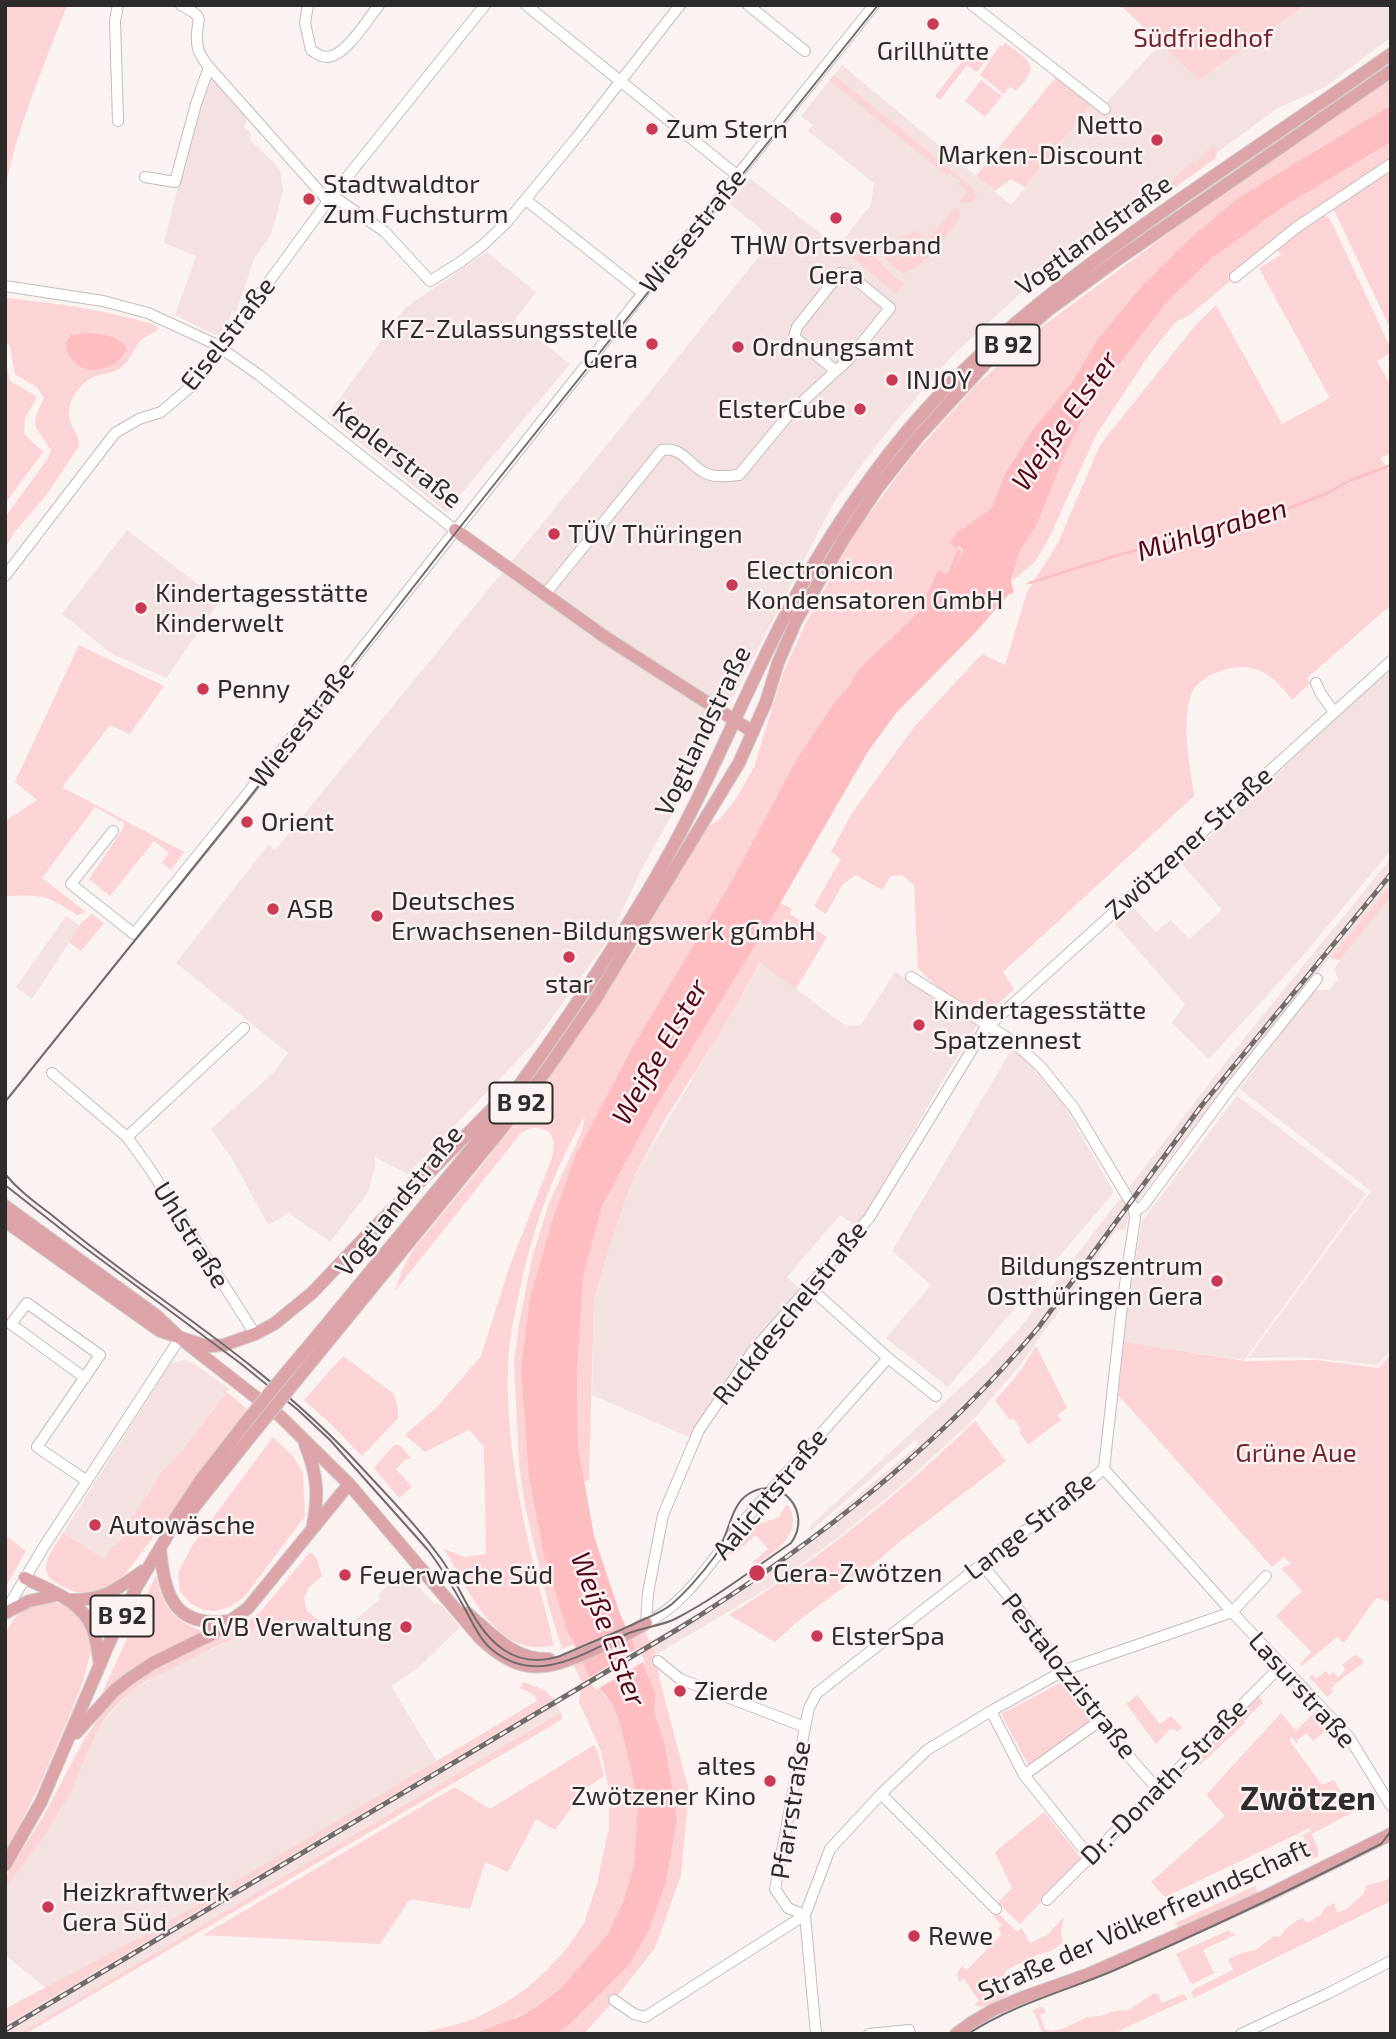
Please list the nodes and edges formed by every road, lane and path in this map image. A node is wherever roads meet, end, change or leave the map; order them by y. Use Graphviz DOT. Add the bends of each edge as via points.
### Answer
graph roads {
  1 [pos="118,5"];
  2 [pos="181,5"];
  3 [pos="308,5"];
  4 [pos="379,5"];
  5 [pos="526,5"];
  6 [pos="680,5"];
  7 [pos="748,5"];
  8 [pos="874,5"];
  9 [pos="972,5"];
  10 [pos="481,7"];
  11 [pos="805,51"];
  12 [pos="1391,54"];
  13 [pos="209,67"];
  14 [pos="1391,71"];
  15 [pos="621,81"];
  16 [pos="1105,109"];
  17 [pos="118,121"];
  18 [pos="1391,164"];
  19 [pos="738,176"];
  20 [pos="145,177"];
  21 [pos="330,199"];
  22 [pos="526,200"];
  23 [pos="1235,277"];
  24 [pos="5,286"];
  25 [pos="643,293"];
  26 [pos="220,347"];
  27 [pos="836,372"];
  28 [pos="455,530"];
  29 [pos="5,576"];
  30 [pos="546,593"];
  31 [pos="1391,661"];
  32 [pos="1316,683"];
  33 [pos="1334,712"];
  34 [pos="735,722"];
  35 [pos="753,732"];
  36 [pos="113,831"];
  37 [pos="911,977"];
  38 [pos="1317,979"];
  39 [pos="988,1025"];
  40 [pos="244,1028"];
  41 [pos="52,1073"];
  42 [pos="525,1077"];
  43 [pos="127,1137"];
  44 [pos="5,1206"];
  45 [pos="1135,1211"];
  46 [pos="5,1221"];
  47 [pos="809,1287"];
  48 [pos="255,1334"];
  49 [pos="180,1338"];
  50 [pos="888,1357"];
  51 [pos="85,1378"];
  52 [pos="290,1378"];
  53 [pos="936,1396"];
  54 [pos="303,1437"];
  55 [pos="1104,1469"];
  56 [pos="87,1480"];
  57 [pos="349,1484"];
  58 [pos="312,1529"];
  59 [pos="163,1544"];
  60 [pos="982,1564"];
  61 [pos="147,1568"];
  62 [pos="1266,1576"];
  63 [pos="25,1578"];
  64 [pos="442,1593"];
  65 [pos="62,1597"];
  66 [pos="5,1612"];
  67 [pos="1232,1612"];
  68 [pos="230,1621"];
  69 [pos="646,1623"];
  70 [pos="566,1658"];
  71 [pos="658,1661"];
  72 [pos="1282,1665"];
  73 [pos="100,1666"];
  74 [pos="1065,1670"];
  75 [pos="991,1711"];
  76 [pos="1101,1720"];
  77 [pos="805,1727"];
  78 [pos="68,1742"];
  79 [pos="1024,1775"];
  80 [pos="1157,1788"];
  81 [pos="881,1794"];
  82 [pos="1391,1805"];
  83 [pos="1391,1834"];
  84 [pos="1089,1856"];
  85 [pos="5,1865"];
  86 [pos="1047,1900"];
  87 [pos="996,1909"];
  88 [pos="805,1915"];
  89 [pos="1391,1961"];
  90 [pos="614,2000"];
  91 [pos="816,2034"];
  92 [pos="869,2034"];
  93 [pos="910,2034"];
  94 [pos="956,2034"];
  95 [pos="1241,2034"];
  1 -- 17 [label="street"];
  2 -- 13 [label="street" via="198,15 197,41"];
  3 -- 4 [label="street" via="311,50 328,57 343,51"];
  5 -- 15 [label="street"];
  6 -- 15 [label="street"];
  7 -- 11 [label="street"];
  8 -- 19 [label="street, Wiesestraße"];
  9 -- 16 [label="street"];
  10 -- 21 [label="street, Eiselstraße"];
  12 -- 34 [label="main road, Vogtlandstraße / B 92" via="1042,300 938,396 871,476 832,534 786,615"];
  13 -- 20 [label="street" via="175,181"];
  13 -- 21 [label="street"];
  14 -- 35 [label="main road, Vogtlandstraße / B 92" via="1114,262 985,365 918,437 845,537 786,641"];
  15 -- 19 [label="street"];
  15 -- 22 [label="street"];
  18 -- 23 [label="street" via="1297,227"];
  19 -- 25 [label="street, Wiesestraße"];
  21 -- 22 [label="street" via="385,232 430,281 483,245"];
  21 -- 26 [label="street, Eiselstraße"];
  22 -- 25 [label="street"];
  24 -- 26 [label="street, Keplerstraße" via="148,313"];
  25 -- 28 [label="street, Wiesestraße"];
  26 -- 28 [label="street, Keplerstraße"];
  26 -- 29 [label="street, Eiselstraße" via="194,384 161,412 115,433"];
  27 -- 27 [label="street" via="890,308 849,274 840,273 794,337"];
  27 -- 30 [label="street" via="790,414 739,475 706,473 677,450 662,450"];
  28 -- 30 [label="main road, Keplerstraße"];
  28 -- 36 [label="street, Wiesestraße" via="134,933 71,884"];
  30 -- 34 [label="main road, Keplerstraße"];
  31 -- 33 [label="street, Zwötzener Straße"];
  32 -- 33 [label="street"];
  33 -- 39 [label="street, Zwötzener Straße"];
  34 -- 35 [label="main road, Keplerstraße"];
  34 -- 42 [label="main road, Vogtlandstraße / B 92" via="656,876 602,966"];
  35 -- 52 [label="main road, Vogtlandstraße / B 92" via="733,774 644,921 556,1057 499,1132"];
  37 -- 39 [label="street"];
  38 -- 45 [label="street"];
  39 -- 45 [label="street" via="1040,1066 1074,1108"];
  39 -- 47 [label="street, Ruckdeschelstraße" via="869,1218"];
  40 -- 43 [label="street"];
  41 -- 43 [label="street, Uhlstraße"];
  42 -- 48 [label="main road" via="312,1293"];
  42 -- 52 [label="main road, Vogtlandstraße / B 92"];
  43 -- 48 [label="street, Uhlstraße"];
  44 -- 49 [label="main road" via="157,1316"];
  45 -- 55 [label="street, Lange Straße"];
  46 -- 49 [label="main road" via="151,1326"];
  47 -- 50 [label="street"];
  47 -- 69 [label="street, Ruckdeschelstraße" via="745,1362 695,1438 663,1515"];
  48 -- 49 [label="main road" via="218,1346"];
  49 -- 54 [label="main road"];
  49 -- 56 [label="street"];
  50 -- 53 [label="street"];
  50 -- 69 [label="street, Aalichtstraße" via="690,1587 662,1615"];
  51 -- 51 [label="street" via="100,1355 27,1303 11,1324"];
  51 -- 56 [label="street" via="37,1447"];
  52 -- 59 [label="main road, Vogtlandstraße / B 92, bridge"];
  54 -- 57 [label="main road"];
  54 -- 58 [label="main road" via="318,1492"];
  55 -- 60 [label="street, Lange Straße"];
  55 -- 67 [label="street, Lasurstraße"];
  56 -- 63 [label="street"];
  57 -- 58 [label="main road"];
  57 -- 64 [label="main road"];
  58 -- 68 [label="main road" via="255,1601"];
  59 -- 61 [label="main road, Vogtlandstraße / B 92"];
  59 -- 68 [label="main road" via="166,1589 176,1607 198,1620"];
  60 -- 74 [label="street, Pestalozzistraße"];
  60 -- 77 [label="street, Lange Straße" via="817,1693"];
  61 -- 65 [label="main road" via="107,1595 92,1600"];
  61 -- 73 [label="main road, Vogtlandstraße / B 92"];
  62 -- 67 [label="street, Lasurstraße"];
  63 -- 65 [label="main road"];
  63 -- 66 [label="street"];
  64 -- 70 [label="main road" via="511,1650 538,1659"];
  64 -- 70 [label="main road" via="480,1638 511,1661 550,1666"];
  65 -- 66 [label="main road" via="29,1601"];
  65 -- 73 [label="main road" via="89,1622"];
  67 -- 72 [label="street, Lasurstraße"];
  67 -- 74 [label="street"];
  68 -- 78 [label="main road" via="129,1679"];
  69 -- 70 [label="main road"];
  71 -- 77 [label="street, Pfarrstraße" via="680,1679"];
  72 -- 80 [label="street, Dr.-Donath-Straße"];
  72 -- 82 [label="street, Lasurstraße" via="1349,1737"];
  73 -- 78 [label="main road, Vogtlandstraße / B 92"];
  74 -- 75 [label="street"];
  74 -- 76 [label="street, Pestalozzistraße"];
  75 -- 79 [label="street"];
  75 -- 81 [label="street" via="927,1751"];
  76 -- 79 [label="street"];
  76 -- 80 [label="street, Pestalozzistraße"];
  77 -- 88 [label="street, Pfarrstraße" via="775,1889 788,1908"];
  78 -- 85 [label="main road, Vogtlandstraße / B 92"];
  79 -- 84 [label="street"];
  80 -- 84 [label="street, Dr.-Donath-Straße"];
  81 -- 87 [label="street"];
  81 -- 88 [label="street" via="830,1849"];
  83 -- 94 [label="main road, Straße der Völkerfreundschaft" via="1266,1896 1089,1974 993,2010"];
  84 -- 86 [label="street, Dr.-Donath-Straße"];
  88 -- 90 [label="street" via="645,2017"];
  88 -- 91 [label="street"];
  89 -- 95 [label="street"];
  92 -- 93 [label="street" via="909,2029"];
}
